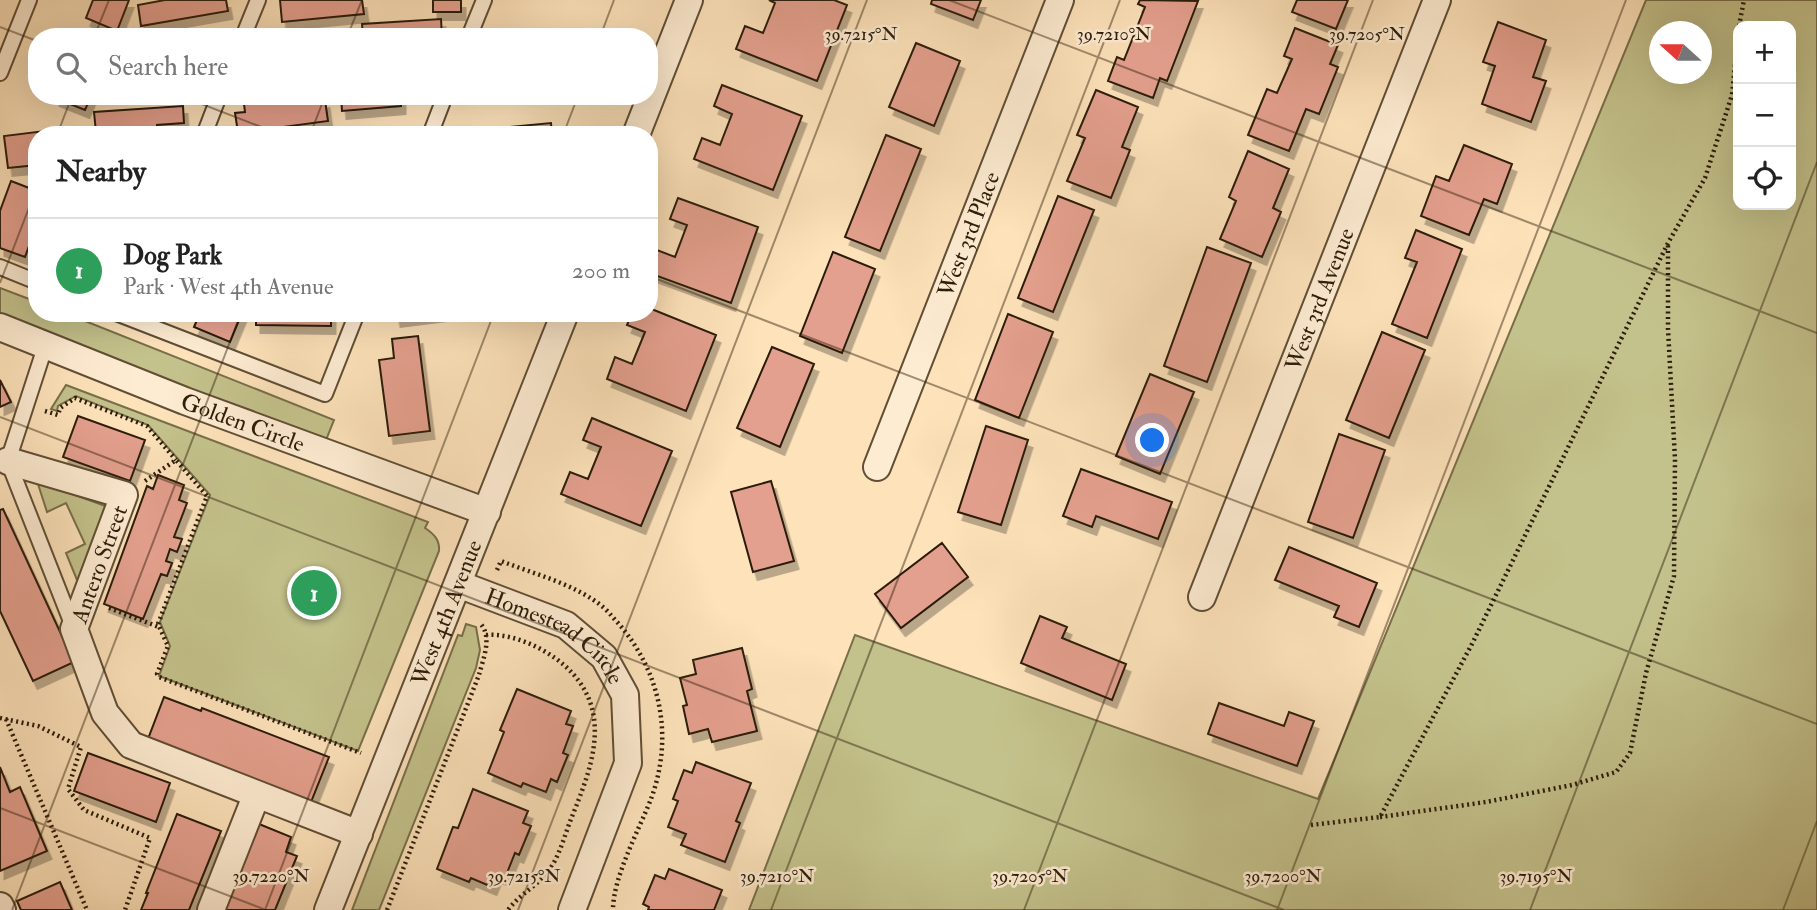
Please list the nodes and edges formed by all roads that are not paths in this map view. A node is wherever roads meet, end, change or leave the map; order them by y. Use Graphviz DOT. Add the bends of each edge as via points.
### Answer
graph roads {
  1 [pos="29,0"];
  2 [pos="258,0"];
  3 [pos="484,0"];
  4 [pos="689,0"];
  5 [pos="1060,0"];
  6 [pos="1437,0"];
  7 [pos="247,28"];
  8 [pos="473,28"];
  9 [pos="0,74"];
  10 [pos="658,79"];
  11 [pos="216,105"];
  12 [pos="442,105"];
  13 [pos="648,105"];
  14 [pos="207,126"];
  15 [pos="433,126"];
  16 [pos="640,126"];
  17 [pos="0,267"];
  18 [pos="28,278"];
  19 [pos="144,322"];
  20 [pos="353,322"];
  21 [pos="561,322"];
  22 [pos="0,327"];
  23 [pos="46,344"];
  24 [pos="4,460"];
  25 [pos="877,467"];
  26 [pos="487,512"];
  27 [pos="458,584"];
  28 [pos="1202,597"];
  29 [pos="74,629"];
  30 [pos="256,796"];
  31 [pos="359,834"];
  32 [pos="211,910"];
  33 [pos="328,910"];
  34 [pos="572,910"];
  1 -- 9 [label="lane"];
  2 -- 7 [label="lane"];
  3 -- 8 [label="lane"];
  4 -- 10 [label="street"];
  5 -- 25 [label="street, West 3rd Place"];
  6 -- 28 [label="street, West 3rd Avenue"];
  11 -- 14 [label="lane"];
  12 -- 15 [label="lane"];
  13 -- 16 [label="street"];
  17 -- 18 [label="lane"];
  19 -- 20 [label="lane" via="325,394"];
  21 -- 26 [label="street, West 4th Avenue"];
  22 -- 23 [label="street, Golden Circle"];
  23 -- 24 [label="lane"];
  23 -- 26 [label="street, Golden Circle"];
  24 -- 29 [label="lane"];
  24 -- 29 [label="street, Antero Street" via="124,495"];
  26 -- 27 [label="street, West 4th Avenue"];
  27 -- 31 [label="street, West 4th Avenue"];
  27 -- 34 [label="street, Homestead Circle" via="566,625 604,657 625,695 628,763"];
  29 -- 30 [label="street, Antero Street" via="105,713 131,745"];
  30 -- 31 [label="street, Antero Street"];
  30 -- 32 [label="street"];
  31 -- 33 [label="street, West 4th Avenue"];
}
